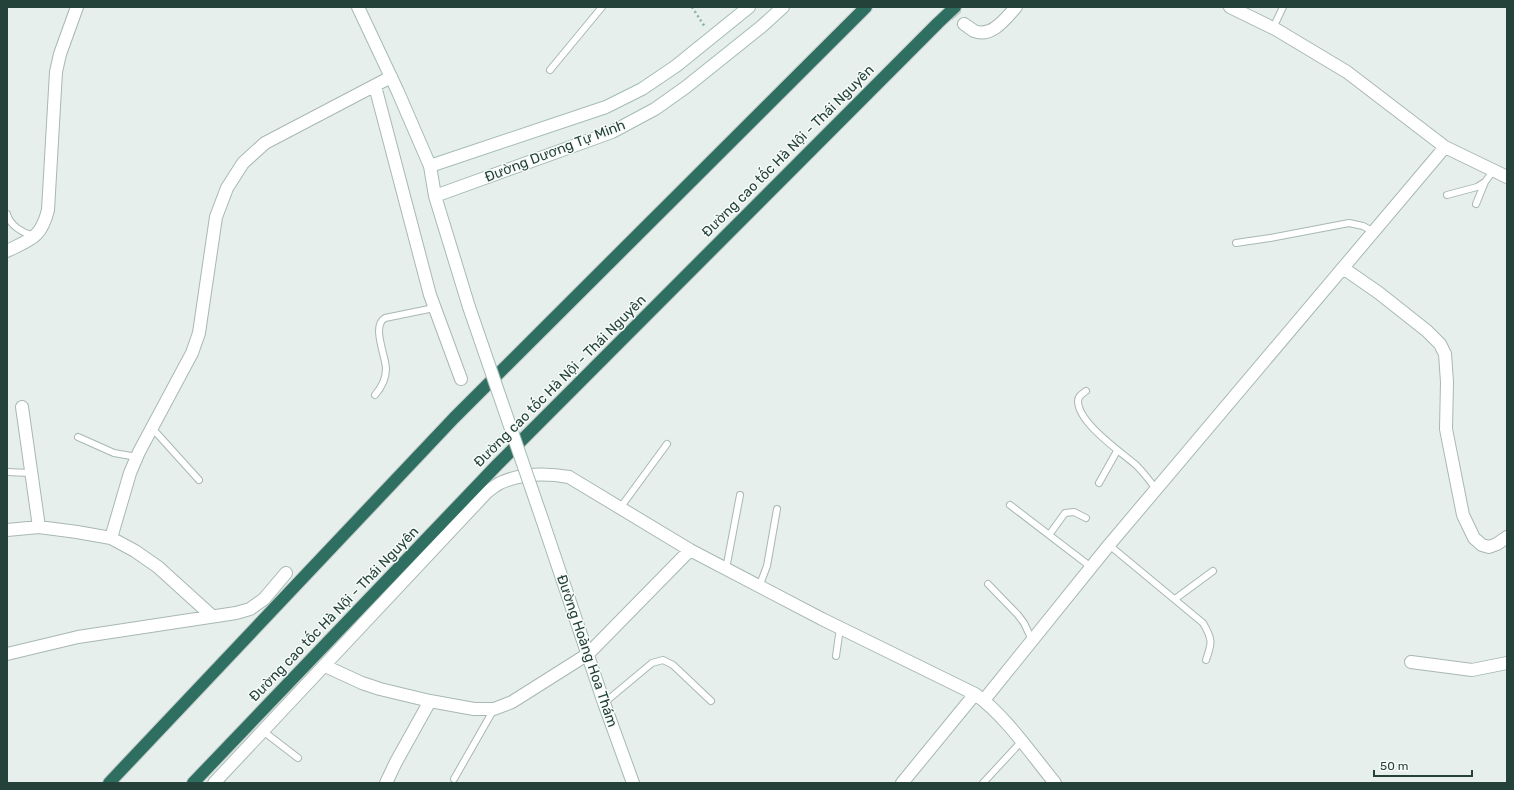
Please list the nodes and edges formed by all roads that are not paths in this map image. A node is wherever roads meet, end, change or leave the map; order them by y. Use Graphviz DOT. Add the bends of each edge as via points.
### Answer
graph roads {
  1 [pos="77,7"];
  2 [pos="358,7"];
  3 [pos="602,7"];
  4 [pos="749,7"];
  5 [pos="783,7"];
  6 [pos="866,7"];
  7 [pos="955,7"];
  8 [pos="1016,7"];
  9 [pos="1230,7"];
  10 [pos="1283,7"];
  11 [pos="964,24"];
  12 [pos="1273,28"];
  13 [pos="550,70"];
  14 [pos="391,77"];
  15 [pos="375,86"];
  16 [pos="1445,147"];
  17 [pos="430,166"];
  18 [pos="1493,170"];
  19 [pos="1507,177"];
  20 [pos="1485,182"];
  21 [pos="1447,195"];
  22 [pos="435,196"];
  23 [pos="1476,204"];
  24 [pos="7,214"];
  25 [pos="1374,232"];
  26 [pos="36,237"];
  27 [pos="1236,243"];
  28 [pos="7,251"];
  29 [pos="1343,268"];
  30 [pos="434,308"];
  31 [pos="461,379"];
  32 [pos="1086,391"];
  33 [pos="375,395"];
  34 [pos="22,407"];
  35 [pos="152,428"];
  36 [pos="78,437"];
  37 [pos="667,444"];
  38 [pos="1117,451"];
  39 [pos="136,457"];
  40 [pos="7,472"];
  41 [pos="30,473"];
  42 [pos="199,480"];
  43 [pos="1099,483"];
  44 [pos="1156,489"];
  45 [pos="740,495"];
  46 [pos="1010,505"];
  47 [pos="620,508"];
  48 [pos="777,509"];
  49 [pos="1086,518"];
  50 [pos="39,527"];
  51 [pos="7,530"];
  52 [pos="1050,535"];
  53 [pos="1507,537"];
  54 [pos="111,538"];
  55 [pos="1109,545"];
  56 [pos="690,550"];
  57 [pos="1091,567"];
  58 [pos="726,569"];
  59 [pos="1213,571"];
  60 [pos="286,573"];
  61 [pos="988,584"];
  62 [pos="759,587"];
  63 [pos="1175,599"];
  64 [pos="212,616"];
  65 [pos="840,628"];
  66 [pos="1032,640"];
  67 [pos="7,654"];
  68 [pos="588,654"];
  69 [pos="836,656"];
  70 [pos="1206,660"];
  71 [pos="1412,662"];
  72 [pos="1507,663"];
  73 [pos="326,666"];
  74 [pos="980,697"];
  75 [pos="430,701"];
  76 [pos="711,701"];
  77 [pos="604,703"];
  78 [pos="494,709"];
  79 [pos="263,731"];
  80 [pos="1022,742"];
  81 [pos="298,758"];
  82 [pos="454,779"];
  83 [pos="109,783"];
  84 [pos="194,783"];
  85 [pos="214,783"];
  86 [pos="386,783"];
  87 [pos="633,783"];
  88 [pos="902,783"];
  89 [pos="983,783"];
  90 [pos="1055,783"];
  1 -- 26 [label="street" via="56,72 48,210 42,230"];
  2 -- 14 [label="street"];
  3 -- 13 [label="lane"];
  4 -- 17 [label="street, Đường Dương Tự Minh" via="676,66 648,85 606,107"];
  5 -- 22 [label="street, Đường Dương Tự Minh" via="686,87 636,119 612,132"];
  6 -- 83 [label="highway" via="454,418"];
  7 -- 84 [label="highway, Đường cao tốc Hà Nội - Thái Nguyên" via="497,464"];
  8 -- 11 [label="street" via="1001,24 982,33"];
  9 -- 12 [label="street"];
  10 -- 12 [label="lane"];
  12 -- 16 [label="street" via="1347,72"];
  14 -- 15 [label="street"];
  14 -- 17 [label="street"];
  15 -- 30 [label="street"];
  15 -- 35 [label="street" via="265,143 243,163 227,188 216,218 199,333 192,353"];
  16 -- 18 [label="street"];
  16 -- 25 [label="street"];
  17 -- 22 [label="street"];
  18 -- 19 [label="street"];
  18 -- 20 [label="lane"];
  20 -- 21 [label="lane"];
  20 -- 23 [label="lane"];
  22 -- 68 [label="street, Đường Hoàng Hoa Thám, bridge" via="469,307"];
  24 -- 26 [label="lane" via="15,226"];
  25 -- 27 [label="lane" via="1363,226 1349,224"];
  25 -- 29 [label="street"];
  26 -- 28 [label="street"];
  29 -- 44 [label="street"];
  29 -- 53 [label="street" via="1379,293 1440,344 1445,354 1447,382 1446,429 1463,515 1474,538 1482,545 1489,547"];
  30 -- 31 [label="street"];
  30 -- 33 [label="lane" via="382,320 380,340 386,368 385,377"];
  32 -- 38 [label="lane" via="1079,397 1080,407 1094,429"];
  34 -- 41 [label="street"];
  35 -- 39 [label="street"];
  35 -- 42 [label="lane"];
  36 -- 39 [label="lane" via="114,453"];
  37 -- 47 [label="lane"];
  38 -- 43 [label="lane"];
  38 -- 44 [label="lane" via="1137,465"];
  39 -- 54 [label="street"];
  40 -- 41 [label="lane"];
  41 -- 50 [label="street"];
  44 -- 55 [label="street"];
  45 -- 58 [label="lane"];
  46 -- 52 [label="lane"];
  47 -- 56 [label="street"];
  47 -- 73 [label="street" via="569,477 530,475 500,483 487,492"];
  48 -- 62 [label="lane" via="768,566"];
  49 -- 52 [label="lane" via="1074,512 1065,513"];
  50 -- 51 [label="street"];
  50 -- 54 [label="street"];
  52 -- 57 [label="lane"];
  54 -- 64 [label="street" via="158,567"];
  55 -- 57 [label="street"];
  55 -- 63 [label="lane"];
  56 -- 58 [label="street"];
  56 -- 68 [label="street"];
  57 -- 66 [label="street"];
  58 -- 62 [label="street"];
  59 -- 63 [label="lane"];
  60 -- 64 [label="street" via="264,599 250,609"];
  61 -- 66 [label="lane" via="1018,615"];
  62 -- 65 [label="street"];
  63 -- 70 [label="lane" via="1204,623 1210,634 1211,644"];
  64 -- 67 [label="street" via="78,637"];
  65 -- 69 [label="lane"];
  65 -- 74 [label="street"];
  66 -- 74 [label="street"];
  68 -- 77 [label="street, Đường Hoàng Hoa Thám"];
  68 -- 78 [label="street" via="512,702"];
  71 -- 72 [label="street" via="1472,670"];
  73 -- 75 [label="street" via="362,683"];
  73 -- 79 [label="street"];
  74 -- 80 [label="street" via="999,714"];
  74 -- 88 [label="street"];
  75 -- 78 [label="street" via="474,709"];
  75 -- 86 [label="street"];
  76 -- 77 [label="lane" via="673,664 663,660 652,663"];
  77 -- 87 [label="street, Đường Hoàng Hoa Thám"];
  78 -- 82 [label="lane"];
  79 -- 81 [label="lane"];
  79 -- 85 [label="street"];
  80 -- 89 [label="lane"];
  80 -- 90 [label="street"];
}
